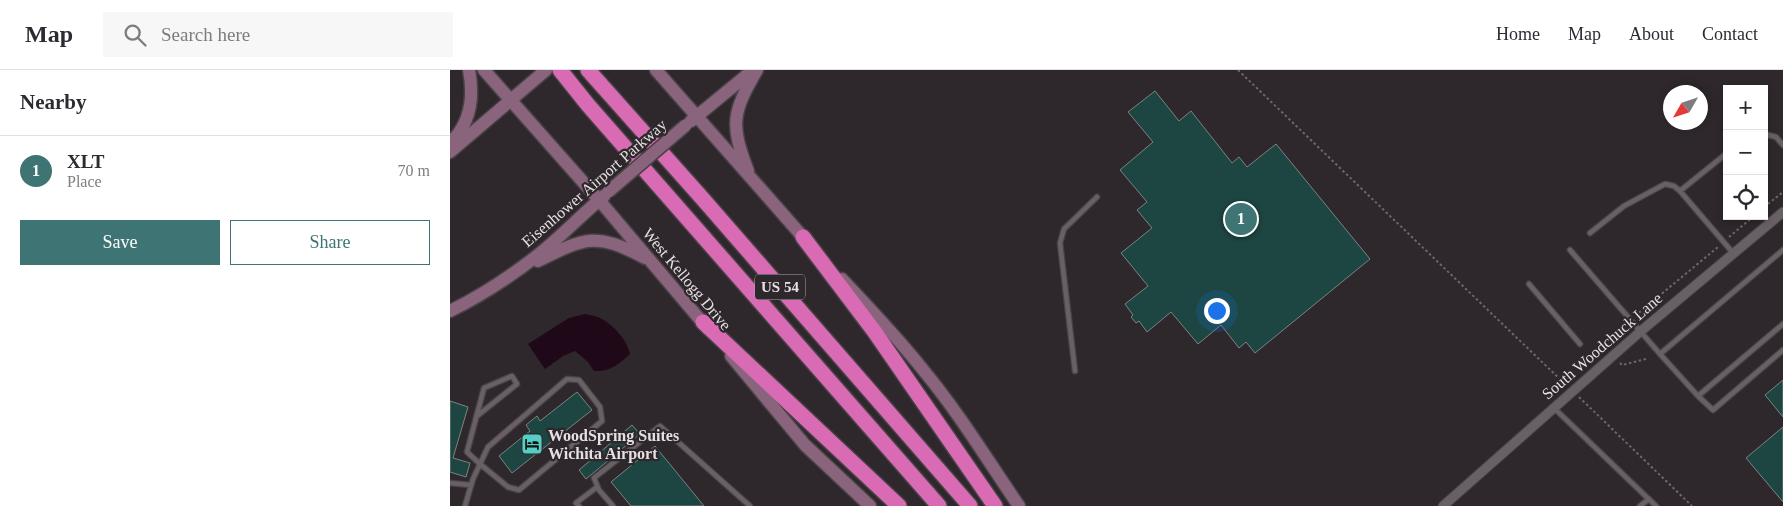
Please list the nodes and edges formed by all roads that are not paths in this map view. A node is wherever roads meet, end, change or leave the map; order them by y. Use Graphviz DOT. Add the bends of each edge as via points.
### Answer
graph roads {
  1 [pos="469,70"];
  2 [pos="484,70"];
  3 [pos="546,70"];
  4 [pos="560,70"];
  5 [pos="588,70"];
  6 [pos="656,70"];
  7 [pos="752,70"];
  8 [pos="757,70"];
  9 [pos="510,100"];
  10 [pos="696,116"];
  11 [pos="1768,135"];
  12 [pos="450,143"];
  13 [pos="1783,145"];
  14 [pos="450,152"];
  15 [pos="1723,156"];
  16 [pos="750,178"];
  17 [pos="1680,191"];
  18 [pos="604,196"];
  19 [pos="1098,197"];
  20 [pos="1783,212"];
  21 [pos="1590,233"];
  22 [pos="802,237"];
  23 [pos="1570,250"];
  24 [pos="1783,250"];
  25 [pos="1734,254"];
  26 [pos="651,262"];
  27 [pos="514,273"];
  28 [pos="1530,284"];
  29 [pos="450,311"];
  30 [pos="703,322"];
  31 [pos="1783,324"];
  32 [pos="1641,331"];
  33 [pos="1580,344"];
  34 [pos="1783,350"];
  35 [pos="1660,354"];
  36 [pos="1075,371"];
  37 [pos="1698,396"];
  38 [pos="1554,408"];
  39 [pos="477,416"];
  40 [pos="480,464"];
  41 [pos="450,483"];
  42 [pos="471,485"];
  43 [pos="598,486"];
  44 [pos="1648,499"];
  45 [pos="465,506"];
  46 [pos="579,506"];
  47 [pos="613,506"];
  48 [pos="750,506"];
  49 [pos="870,506"];
  50 [pos="899,506"];
  51 [pos="939,506"];
  52 [pos="970,506"];
  53 [pos="995,506"];
  54 [pos="1019,506"];
  55 [pos="1444,506"];
  56 [pos="1640,506"];
  57 [pos="1656,506"];
  1 -- 12 [label="main road" via="471,106 466,120"];
  2 -- 9 [label="main road, West Kellogg Drive"];
  3 -- 9 [label="main road"];
  4 -- 51 [label="highway, US 54"];
  5 -- 52 [label="highway, US 54"];
  6 -- 10 [label="main road"];
  7 -- 10 [label="main road, Eisenhower Airport Parkway"];
  8 -- 16 [label="main road" via="736,114 738,146"];
  9 -- 14 [label="main road"];
  9 -- 18 [label="main road, West Kellogg Drive"];
  10 -- 16 [label="main road"];
  10 -- 18 [label="main road, Eisenhower Airport Parkway, bridge"];
  11 -- 13 [label="lane" via="1776,137"];
  15 -- 17 [label="lane"];
  16 -- 22 [label="main road"];
  17 -- 21 [label="lane" via="1665,184 1624,206"];
  17 -- 25 [label="lane"];
  18 -- 26 [label="main road, West Kellogg Drive"];
  18 -- 27 [label="main road, Eisenhower Airport Parkway"];
  19 -- 36 [label="lane" via="1064,229 1060,243"];
  20 -- 25 [label="street, South Woodchuck Lane"];
  22 -- 53 [label="highway" via="874,332"];
  22 -- 54 [label="main road" via="925,371"];
  23 -- 32 [label="lane"];
  24 -- 35 [label="lane"];
  25 -- 32 [label="street, South Woodchuck Lane"];
  26 -- 27 [label="main road" via="622,246 598,240 582,241"];
  26 -- 30 [label="main road, West Kellogg Drive"];
  27 -- 29 [label="main road, Eisenhower Airport Parkway"];
  28 -- 33 [label="lane"];
  30 -- 49 [label="main road, West Kellogg Drive" via="806,445"];
  30 -- 50 [label="highway"];
  31 -- 37 [label="lane"];
  32 -- 35 [label="lane"];
  32 -- 38 [label="street, South Woodchuck Lane"];
  34 -- 37 [label="lane" via="1713,410"];
  35 -- 37 [label="lane"];
  38 -- 44 [label="lane"];
  38 -- 55 [label="street, South Woodchuck Lane"];
  39 -- 39 [label="lane" via="517,384 512,376 484,388"];
  39 -- 40 [label="lane" via="467,452"];
  40 -- 40 [label="lane" via="488,447 567,379 579,380 600,407 602,421 519,490 508,487"];
  40 -- 42 [label="lane"];
  41 -- 42 [label="lane"];
  42 -- 45 [label="lane"];
  43 -- 46 [label="lane" via="576,503"];
  43 -- 47 [label="lane"];
  43 -- 48 [label="lane" via="594,478 660,426"];
  44 -- 56 [label="lane"];
  44 -- 57 [label="lane"];
}
